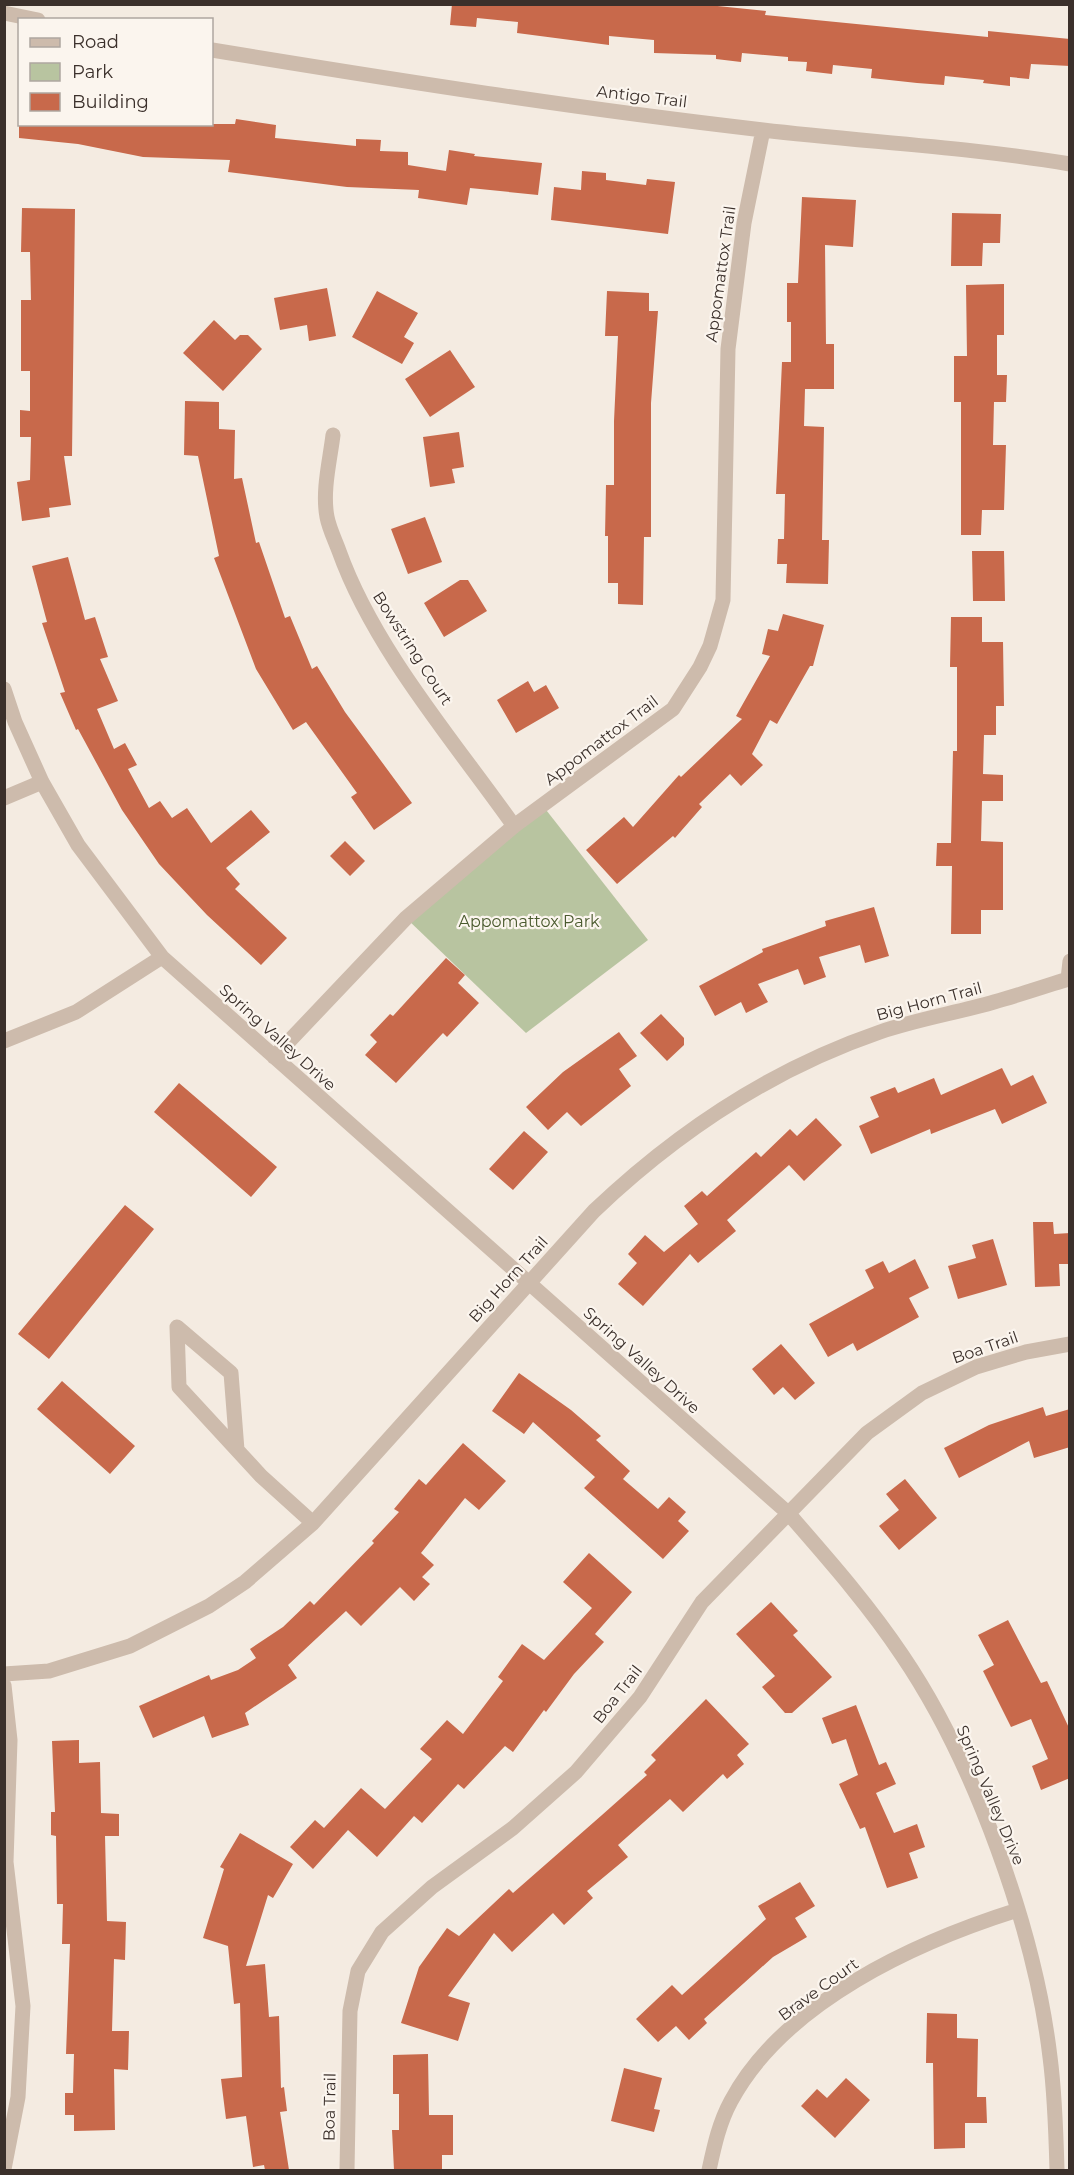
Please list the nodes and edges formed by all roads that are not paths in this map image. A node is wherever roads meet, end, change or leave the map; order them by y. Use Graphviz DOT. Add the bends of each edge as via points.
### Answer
graph roads {
  1 [pos="4,14"];
  2 [pos="27,18"];
  3 [pos="213,50"];
  4 [pos="763,130"];
  5 [pos="1070,164"];
  6 [pos="333,435"];
  7 [pos="4,689"];
  8 [pos="42,782"];
  9 [pos="4,798"];
  10 [pos="514,826"];
  11 [pos="162,957"];
  12 [pos="1070,960"];
  13 [pos="4,1041"];
  14 [pos="274,1058"];
  15 [pos="528,1283"];
  16 [pos="1070,1344"];
  17 [pos="237,1450"];
  18 [pos="788,1514"];
  19 [pos="313,1523"];
  20 [pos="4,1674"];
  21 [pos="4,1685"];
  22 [pos="1018,1910"];
  23 [pos="4,2169"];
  24 [pos="346,2170"];
  25 [pos="709,2170"];
  26 [pos="1057,2170"];
  1 -- 2 [label="street"];
  3 -- 4 [label="street, Antigo Trail" via="480,92"];
  4 -- 5 [label="street, Antigo Trail"];
  4 -- 10 [label="street, Appomattox Trail" via="732,304 725,410 724,578 718,623 710,646 673,709"];
  6 -- 10 [label="street, Bowstring Court" via="327,516 349,576 402,670"];
  7 -- 8 [label="street, Spring Valley Drive"];
  8 -- 9 [label="street"];
  8 -- 11 [label="street, Spring Valley Drive" via="101,880"];
  10 -- 14 [label="street, Appomattox Trail" via="406,918"];
  11 -- 13 [label="street" via="76,1012"];
  11 -- 14 [label="street, Spring Valley Drive"];
  12 -- 15 [label="street, Big Horn Trail" via="1068,979 879,1032 796,1066 740,1096 621,1185"];
  14 -- 15 [label="street, Spring Valley Drive"];
  15 -- 18 [label="street, Spring Valley Drive"];
  15 -- 19 [label="street, Big Horn Trail"];
  16 -- 18 [label="street, Boa Trail" via="999,1359 922,1393 867,1433"];
  17 -- 17 [label="street" via="231,1373 177,1327 179,1387"];
  17 -- 19 [label="street"];
  18 -- 22 [label="street, Spring Valley Drive" via="850,1584 909,1665 957,1752"];
  18 -- 24 [label="street, Boa Trail" via="702,1602 640,1697 576,1772 513,1828 399,1915 370,1949 358,1971 350,2011"];
  19 -- 20 [label="street, Big Horn Trail" via="244,1582 158,1634 49,1671"];
  21 -- 23 [label="street" via="10,1740 6,1862 23,2006 18,2097"];
  22 -- 25 [label="street, Brave Court" via="928,1942 883,1965 827,2000 798,2024 762,2059 732,2100"];
  22 -- 26 [label="street, Spring Valley Drive" via="1050,2056"];
}
